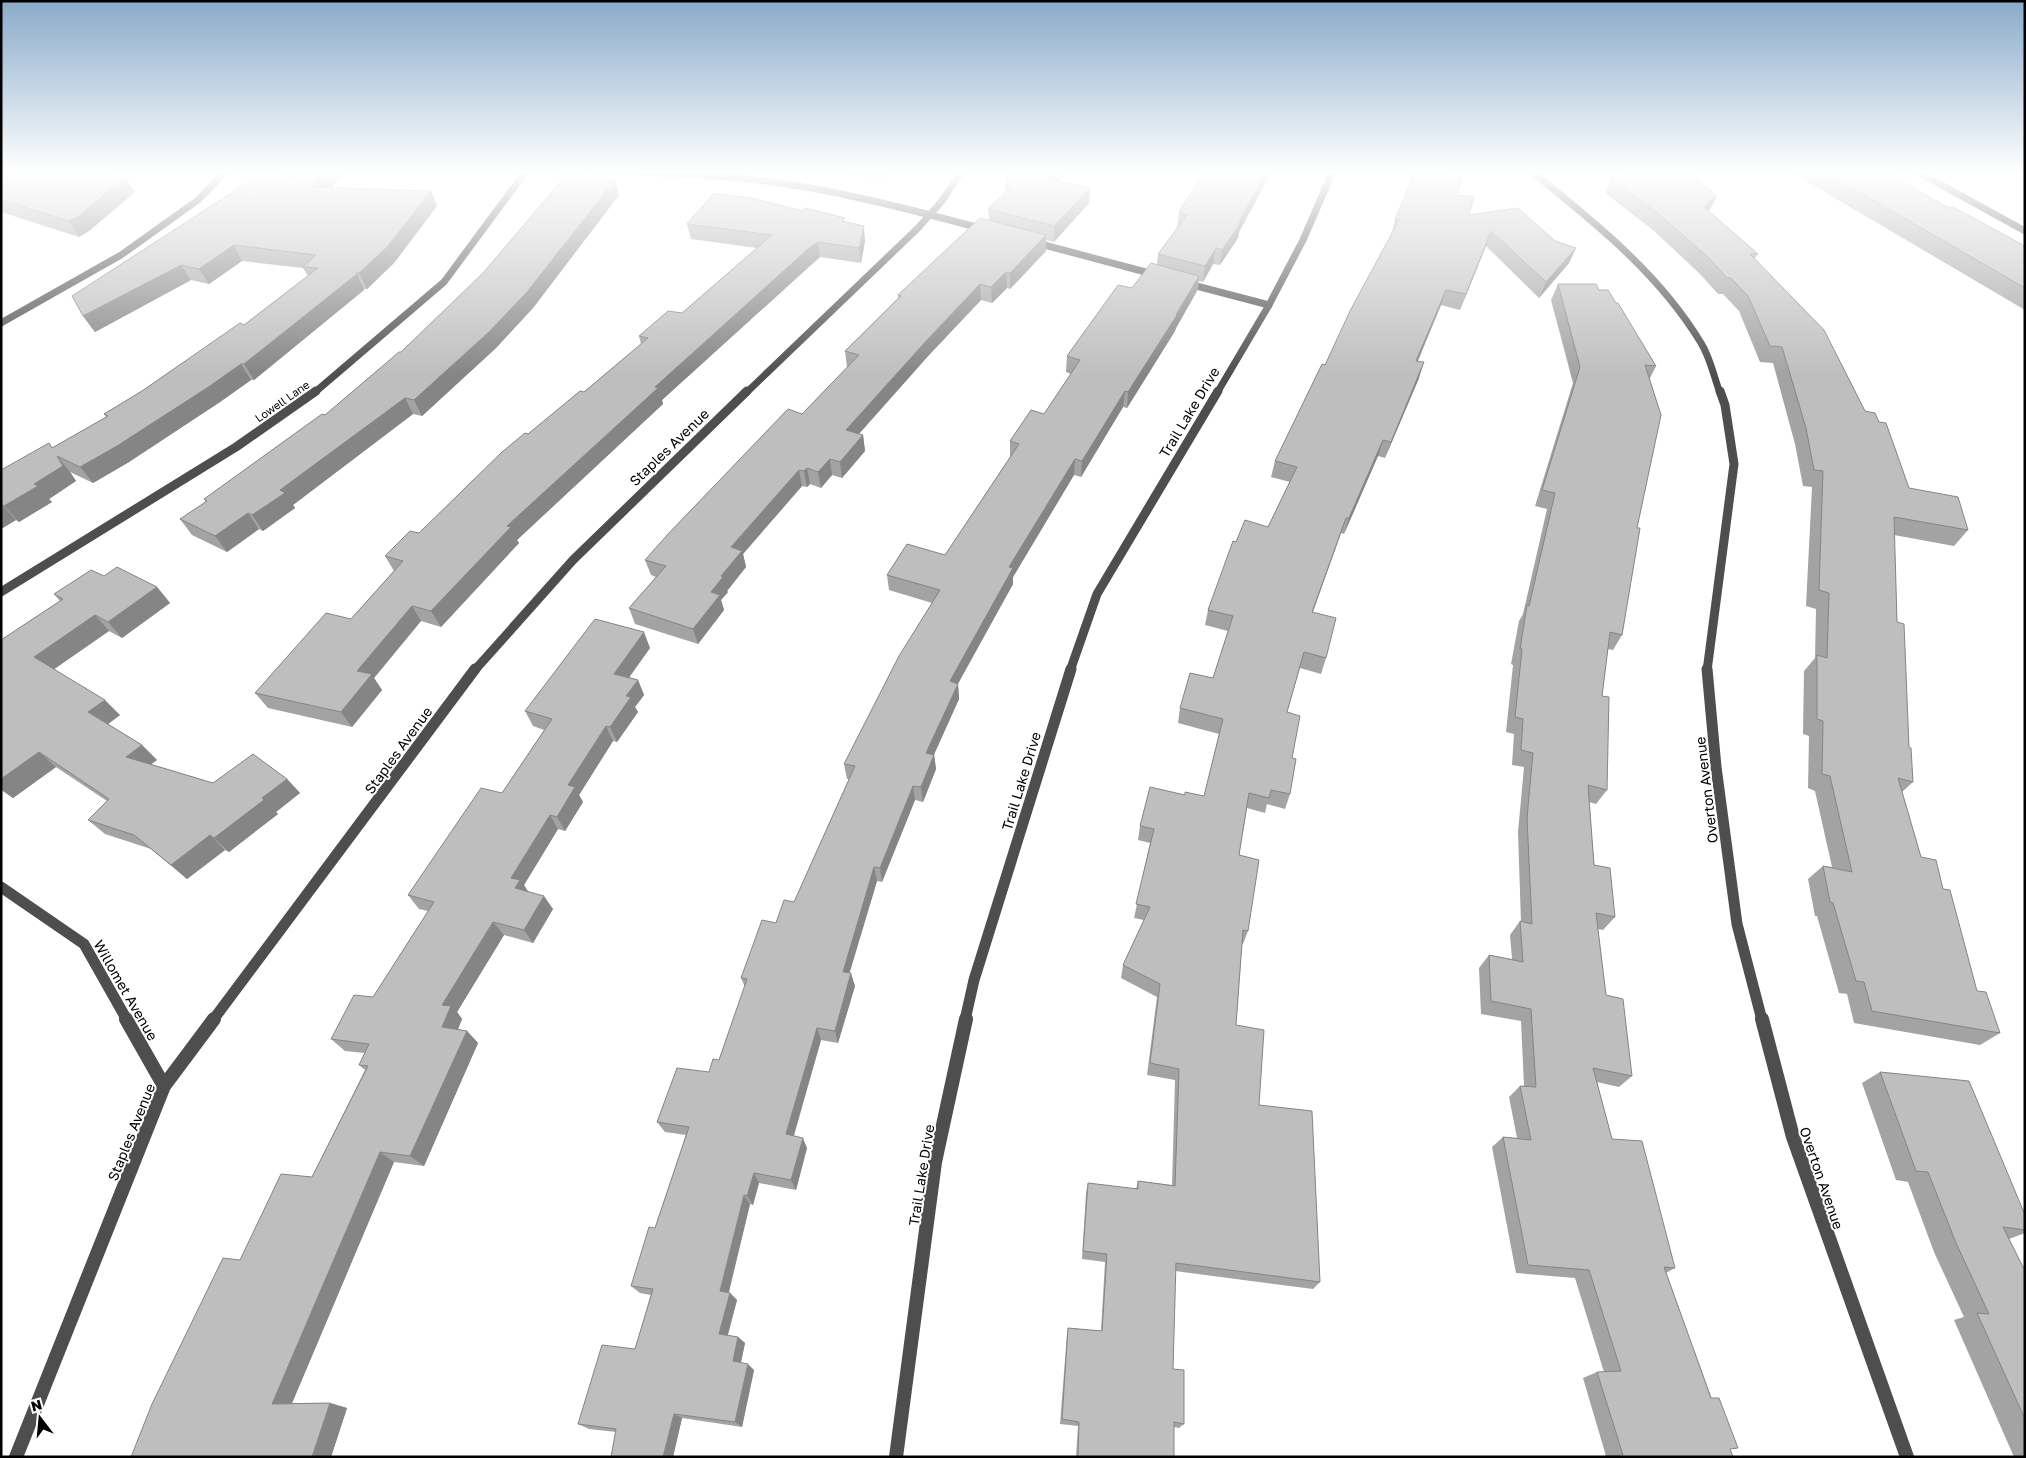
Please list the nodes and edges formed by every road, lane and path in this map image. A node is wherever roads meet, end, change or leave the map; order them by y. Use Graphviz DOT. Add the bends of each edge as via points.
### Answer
graph roads {
  1 [pos="143,239"];
  2 [pos="476,239"];
  3 [pos="904,239"];
  4 [pos="1303,239"];
  5 [pos="1611,239"];
  6 [pos="1024,240"];
  7 [pos="1166,277"];
  8 [pos="1175,280"];
  9 [pos="1269,305"];
  10 [pos="1,323"];
  11 [pos="1,592"];
  12 [pos="1,887"];
  13 [pos="164,1086"];
  14 [pos="16,1457"];
  15 [pos="896,1457"];
  16 [pos="1907,1457"];
  1 -- 10 [label="street"];
  2 -- 11 [label="street, Lowell Lane" via="444,282 308,398 236,448"];
  3 -- 13 [label="street, Staples Avenue" via="573,560 464,682"];
  4 -- 9 [label="street, Trail Lake Drive"];
  5 -- 16 [label="street, Overton Avenue" via="1641,266 1702,344 1725,405 1734,464 1708,666 1716,767 1737,924 1793,1137"];
  6 -- 7 [label="street"];
  8 -- 9 [label="street"];
  9 -- 15 [label="street, Trail Lake Drive" via="1097,594 1062,695 972,990 935,1162"];
  12 -- 13 [label="street, Willomet Avenue" via="84,944"];
  13 -- 14 [label="street, Staples Avenue"];
}
